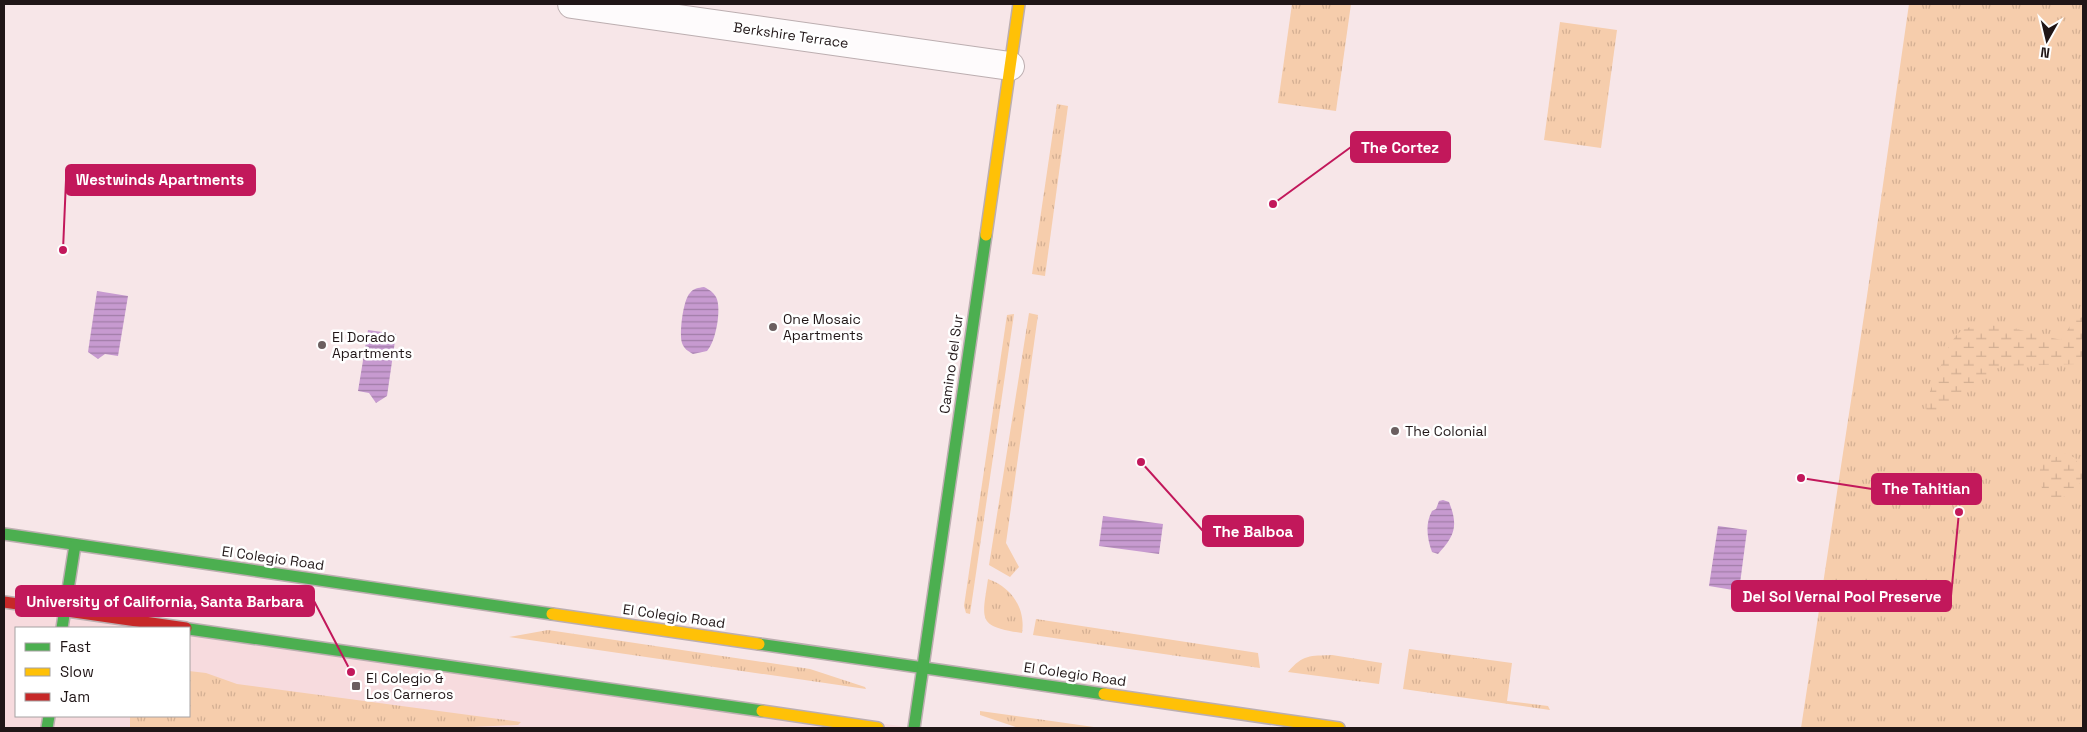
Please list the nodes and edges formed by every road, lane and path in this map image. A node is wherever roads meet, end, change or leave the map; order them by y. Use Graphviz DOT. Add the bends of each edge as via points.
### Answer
graph roads {
  1 [pos="572,4"];
  2 [pos="1019,4"];
  3 [pos="1010,66"];
  4 [pos="4,534"];
  5 [pos="75,545"];
  6 [pos="4,602"];
  7 [pos="65,611"];
  8 [pos="62,627"];
  9 [pos="180,627"];
  10 [pos="190,628"];
  11 [pos="923,667"];
  12 [pos="878,728"];
  13 [pos="914,728"];
  14 [pos="1339,728"];
  1 -- 3 [label="street, Berkshire Terrace"];
  2 -- 3 [label="main road, Camino del Sur"];
  3 -- 11 [label="main road, Camino del Sur"];
  4 -- 5 [label="main road, El Colegio Road"];
  5 -- 7 [label="main road"];
  5 -- 11 [label="main road, El Colegio Road"];
  6 -- 7 [label="main road"];
  7 -- 8 [label="main road"];
  7 -- 9 [label="main road"];
  10 -- 12 [label="main road"];
  11 -- 13 [label="main road, Camino del Sur"];
  11 -- 14 [label="main road, El Colegio Road"];
}
